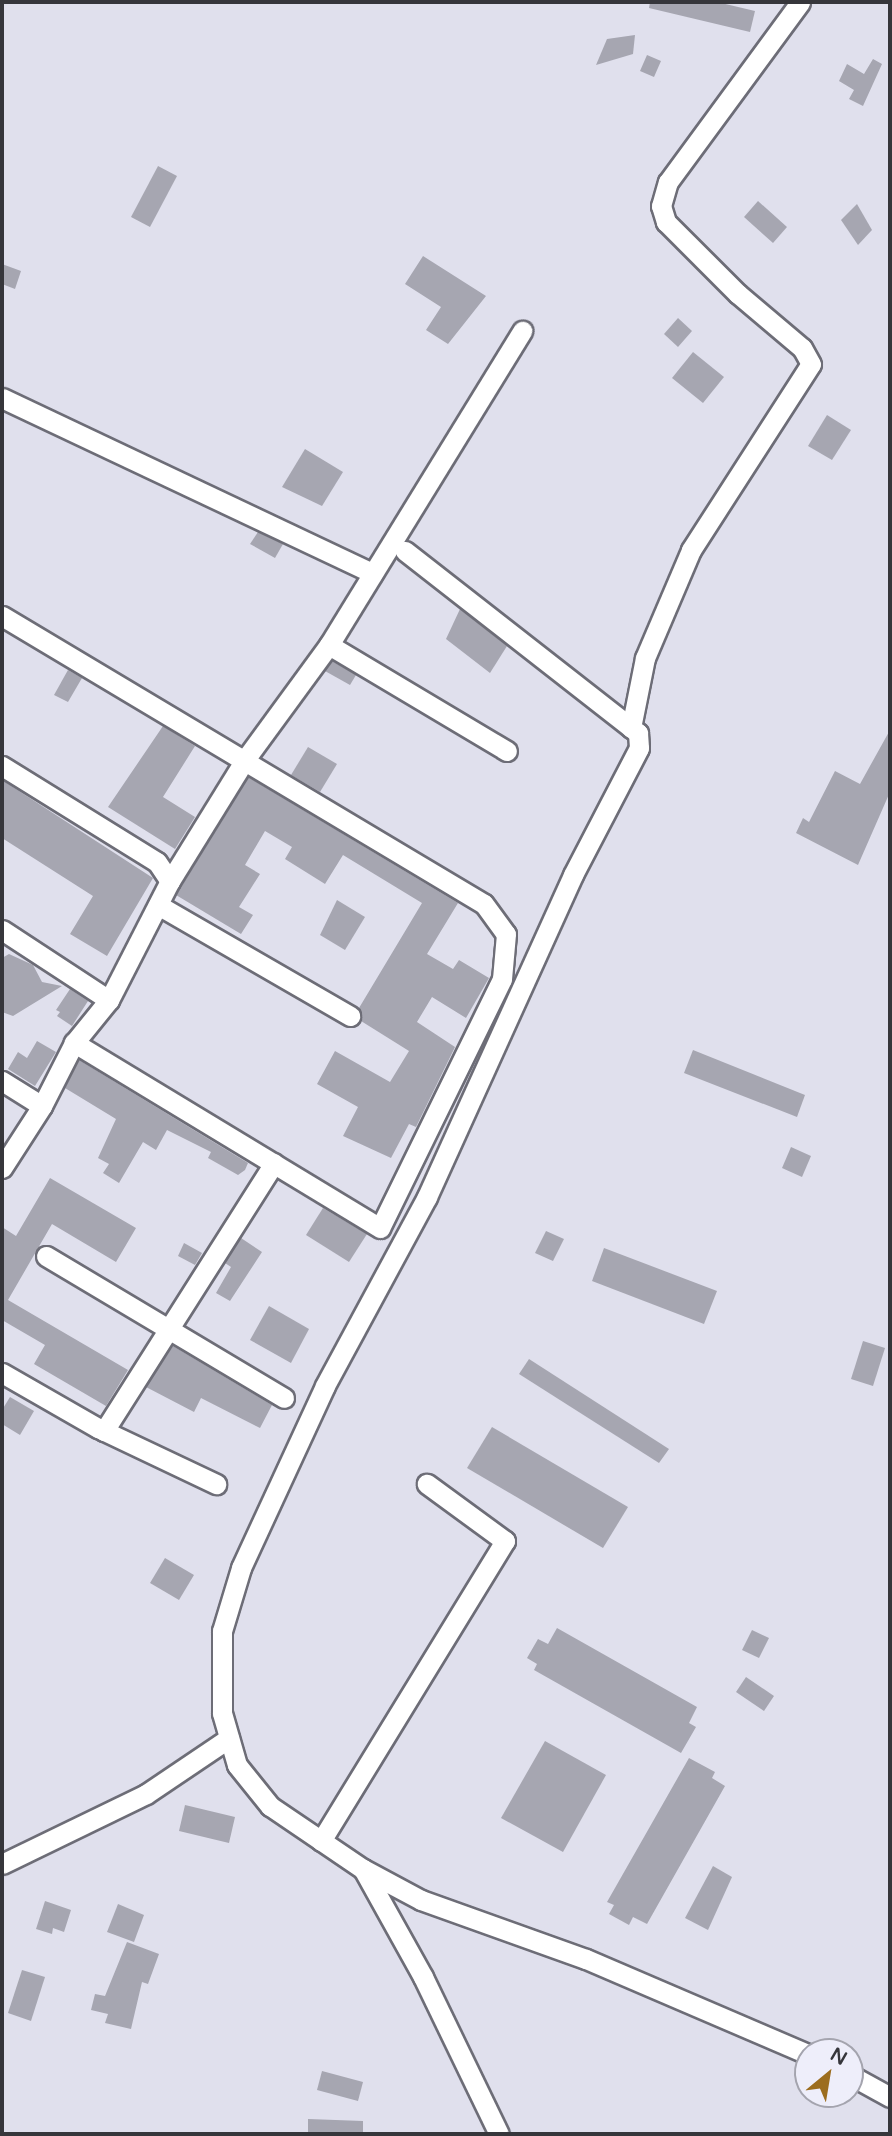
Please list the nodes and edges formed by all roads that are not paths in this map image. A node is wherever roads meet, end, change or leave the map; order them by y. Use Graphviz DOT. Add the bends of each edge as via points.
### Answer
graph roads {
  1 [pos="800,2"];
  2 [pos="522,331"];
  3 [pos="2,398"];
  4 [pos="405,551"];
  5 [pos="373,573"];
  6 [pos="2,616"];
  7 [pos="329,645"];
  8 [pos="631,728"];
  9 [pos="508,751"];
  10 [pos="243,761"];
  11 [pos="2,766"];
  12 [pos="170,881"];
  13 [pos="158,905"];
  14 [pos="2,930"];
  15 [pos="109,1000"];
  16 [pos="350,1016"];
  17 [pos="74,1043"];
  18 [pos="2,1081"];
  19 [pos="42,1106"];
  20 [pos="274,1163"];
  21 [pos="2,1168"];
  22 [pos="46,1256"];
  23 [pos="168,1332"];
  24 [pos="2,1373"];
  25 [pos="284,1398"];
  26 [pos="104,1431"];
  27 [pos="428,1483"];
  28 [pos="216,1484"];
  29 [pos="229,1738"];
  30 [pos="321,1840"];
  31 [pos="2,1864"];
  32 [pos="363,1869"];
  33 [pos="794,2048"];
  34 [pos="864,2083"];
  35 [pos="890,2097"];
  36 [pos="499,2134"];
  1 -- 8 [label="street" via="668,182 661,206 666,222 738,294 802,348 811,364 691,550 645,658"];
  2 -- 5 [label="street"];
  3 -- 5 [label="street"];
  4 -- 8 [label="street"];
  5 -- 7 [label="street"];
  6 -- 10 [label="street"];
  7 -- 9 [label="street"];
  7 -- 10 [label="street"];
  8 -- 29 [label="street" via="638,733 639,748 573,875 427,1197 325,1386 241,1568 222,1631 222,1713"];
  10 -- 12 [label="street"];
  10 -- 20 [label="street" via="484,904 506,934 502,979 380,1228"];
  11 -- 12 [label="street" via="157,862"];
  12 -- 13 [label="street"];
  13 -- 15 [label="street"];
  13 -- 16 [label="street"];
  14 -- 15 [label="street"];
  15 -- 17 [label="street"];
  17 -- 19 [label="street"];
  17 -- 20 [label="street"];
  18 -- 19 [label="street"];
  19 -- 21 [label="street"];
  20 -- 23 [label="street"];
  22 -- 23 [label="street"];
  23 -- 25 [label="street"];
  23 -- 26 [label="street"];
  24 -- 26 [label="street"];
  26 -- 28 [label="street"];
  27 -- 30 [label="street" via="505,1541"];
  29 -- 30 [label="street" via="237,1765 270,1807"];
  29 -- 31 [label="street" via="146,1794"];
  30 -- 32 [label="street"];
  32 -- 33 [label="street" via="421,1900 586,1959"];
  32 -- 36 [label="street" via="423,1977"];
  34 -- 35 [label="street"];
}
